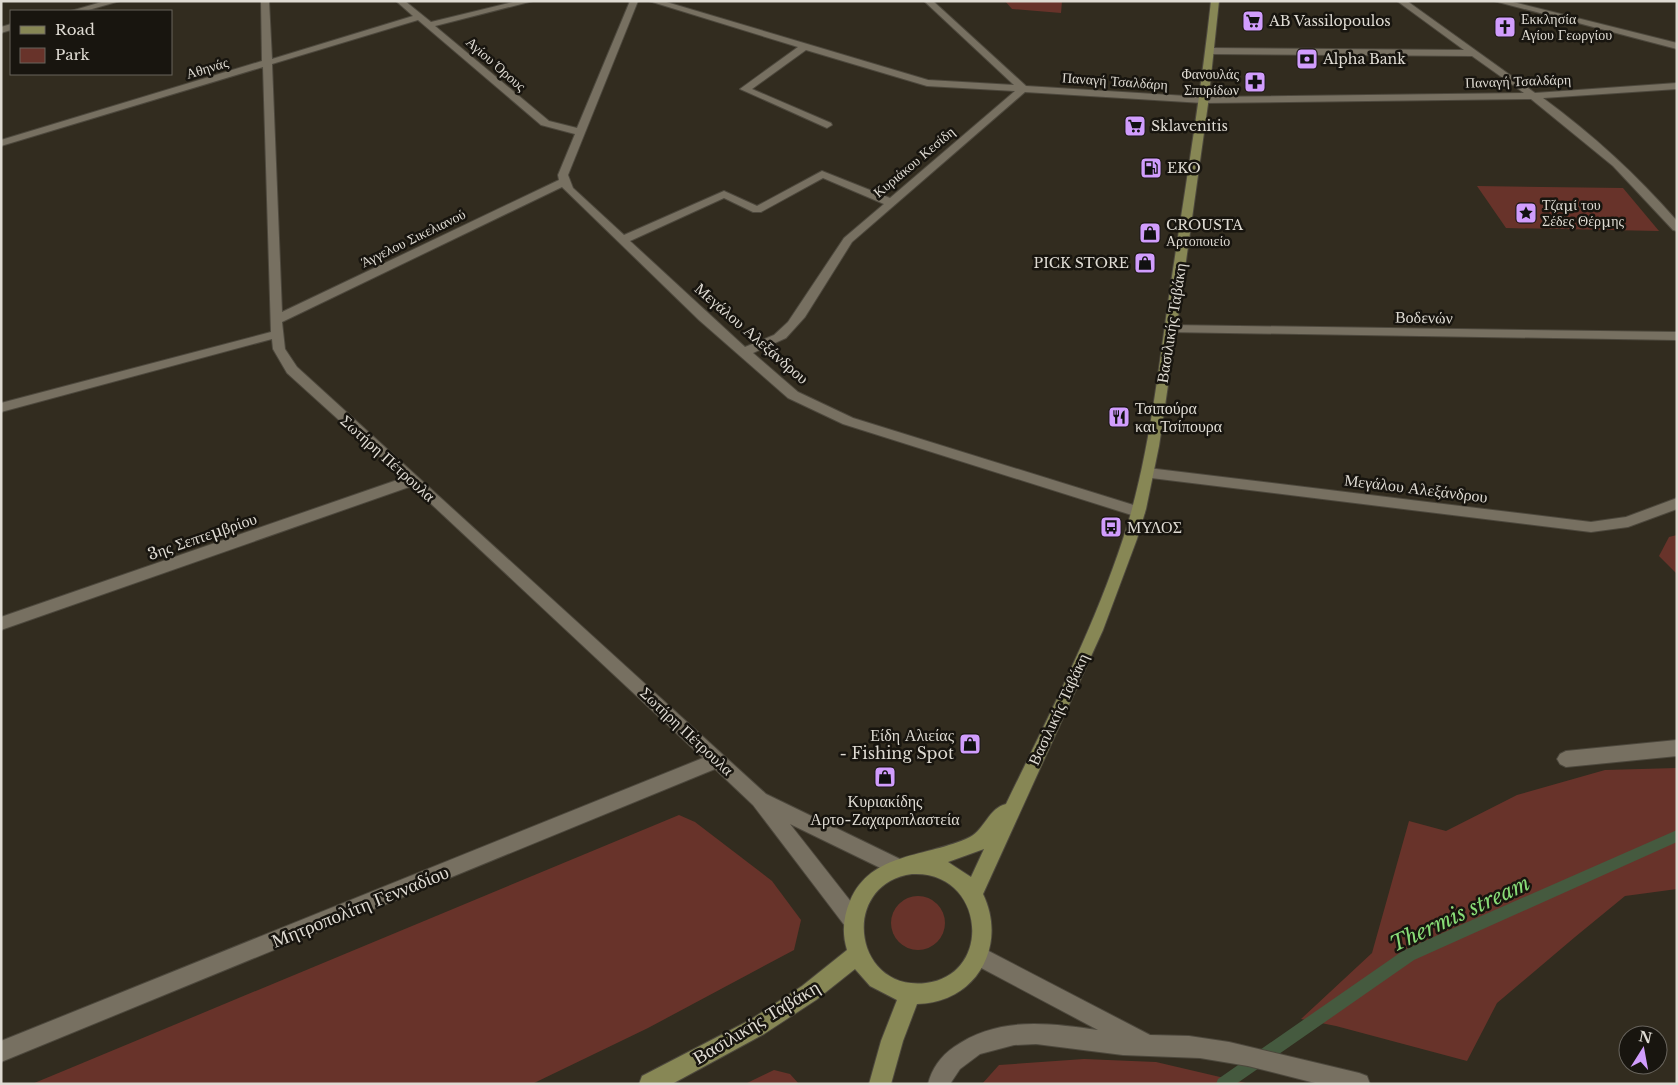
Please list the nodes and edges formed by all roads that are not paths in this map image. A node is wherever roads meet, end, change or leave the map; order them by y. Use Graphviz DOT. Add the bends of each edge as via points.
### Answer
graph roads {
  1 [pos="265,1"];
  2 [pos="400,1"];
  3 [pos="529,1"];
  4 [pos="634,1"];
  5 [pos="653,1"];
  6 [pos="928,1"];
  7 [pos="1215,1"];
  8 [pos="1401,1"];
  9 [pos="1498,1"];
  10 [pos="110,2"];
  11 [pos="79,10"];
  12 [pos="420,18"];
  13 [pos="430,25"];
  14 [pos="805,46"];
  15 [pos="1677,46"];
  16 [pos="1211,51"];
  17 [pos="1472,53"];
  18 [pos="268,64"];
  19 [pos="1677,86"];
  20 [pos="1023,89"];
  21 [pos="1531,96"];
  22 [pos="1203,100"];
  23 [pos="828,125"];
  24 [pos="581,131"];
  25 [pos="1,143"];
  26 [pos="564,182"];
  27 [pos="889,202"];
  28 [pos="1656,203"];
  29 [pos="1677,210"];
  30 [pos="1677,228"];
  31 [pos="623,240"];
  32 [pos="277,327"];
  33 [pos="1171,329"];
  34 [pos="1677,336"];
  35 [pos="744,352"];
  36 [pos="1,408"];
  37 [pos="1148,473"];
  38 [pos="414,480"];
  39 [pos="1677,503"];
  40 [pos="1138,512"];
  41 [pos="1,624"];
  42 [pos="1677,748"];
  43 [pos="1566,759"];
  44 [pos="718,760"];
  45 [pos="759,798"];
  46 [pos="1016,799"];
  47 [pos="916,864"];
  48 [pos="897,867"];
  49 [pos="972,896"];
  50 [pos="852,919"];
  51 [pos="858,954"];
  52 [pos="979,956"];
  53 [pos="911,992"];
  54 [pos="1148,1046"];
  55 [pos="1,1052"];
  56 [pos="650,1084"];
  57 [pos="880,1084"];
  58 [pos="939,1084"];
  59 [pos="1359,1084"];
  1 -- 18 [label="street, Σωτήρη Πέτρουλα"];
  2 -- 12 [label="street, Αγίου Όρους"];
  3 -- 13 [label="street"];
  4 -- 24 [label="street"];
  5 -- 14 [label="street, Παναγή Τσαλδάρη"];
  6 -- 20 [label="street"];
  7 -- 16 [label="main road, Βασιλικής Ταβάκη"];
  8 -- 17 [label="street"];
  9 -- 15 [label="street"];
  10 -- 11 [label="street"];
  12 -- 13 [label="street, Αγίου Όρους"];
  12 -- 18 [label="street, Αθηνάς"];
  13 -- 24 [label="street, Αγίου Όρους" via="545,124"];
  14 -- 20 [label="street, Παναγή Τσαλδάρη" via="927,83"];
  14 -- 23 [label="street" via="745,89"];
  16 -- 17 [label="street"];
  16 -- 22 [label="main road, Βασιλικής Ταβάκη"];
  17 -- 21 [label="street"];
  18 -- 25 [label="street, Αθηνάς"];
  18 -- 32 [label="street, Σωτήρη Πέτρουλα"];
  19 -- 21 [label="street, Παναγή Τσαλδάρη"];
  20 -- 22 [label="street, Παναγή Τσαλδάρη"];
  20 -- 27 [label="street, Κυριάκου Κεσίδη"];
  21 -- 22 [label="street, Παναγή Τσαλδάρη"];
  21 -- 28 [label="street" via="1592,143"];
  22 -- 33 [label="main road, Βασιλικής Ταβάκη"];
  24 -- 26 [label="street" via="563,175"];
  26 -- 31 [label="street, Μεγάλου Αλεξάνδρου"];
  26 -- 32 [label="street, Άγγελου Σικελιανού"];
  27 -- 31 [label="street" via="822,174 757,210 724,194"];
  27 -- 35 [label="street, Κυριάκου Κεσίδη" via="833,258 800,315 782,336"];
  28 -- 29 [label="street"];
  28 -- 30 [label="street"];
  31 -- 35 [label="street, Μεγάλου Αλεξάνδρου"];
  32 -- 36 [label="street, Άγγελου Σικελιανού"];
  32 -- 38 [label="street, Σωτήρη Πέτρουλα" via="279,349 292,370"];
  33 -- 34 [label="street, Βοδενών"];
  33 -- 37 [label="main road, Βασιλικής Ταβάκη"];
  35 -- 40 [label="street, Μεγάλου Αλεξάνδρου" via="793,395 848,421"];
  37 -- 39 [label="street, Μεγάλου Αλεξάνδρου" via="1591,527 1628,522"];
  37 -- 40 [label="main road, Βασιλικής Ταβάκη"];
  38 -- 41 [label="street, 3ης Σεπτεμβρίου"];
  38 -- 44 [label="street, Σωτήρη Πέτρουλα"];
  40 -- 46 [label="main road, Βασιλικής Ταβάκη" via="1102,614"];
  42 -- 43 [label="street"];
  44 -- 45 [label="street, Σωτήρη Πέτρουλα"];
  44 -- 55 [label="street, Μητροπολίτη Γενναδίου"];
  45 -- 48 [label="street, Σωτήρη Πέτρουλα"];
  45 -- 50 [label="street, Σωτήρη Πέτρουλα"];
  46 -- 47 [label="main road, Βασιλικής Ταβάκη" via="978,843"];
  46 -- 49 [label="main road, Βασιλικής Ταβάκη"];
  47 -- 48 [label="main road"];
  47 -- 49 [label="main road" via="948,873"];
  48 -- 50 [label="main road" via="880,874 866,886"];
  49 -- 52 [label="main road" via="982,915 984,936"];
  50 -- 51 [label="main road" via="852,936"];
  51 -- 53 [label="main road" via="879,979 894,988"];
  51 -- 56 [label="main road, Βασιλικής Ταβάκη" via="809,993 757,1027"];
  52 -- 53 [label="main road" via="967,973 950,986 928,993"];
  52 -- 54 [label="street"];
  53 -- 57 [label="main road"];
  54 -- 58 [label="street" via="1035,1033 1005,1036 977,1042 965,1050 948,1065"];
  54 -- 59 [label="street" via="1209,1049"];
}
